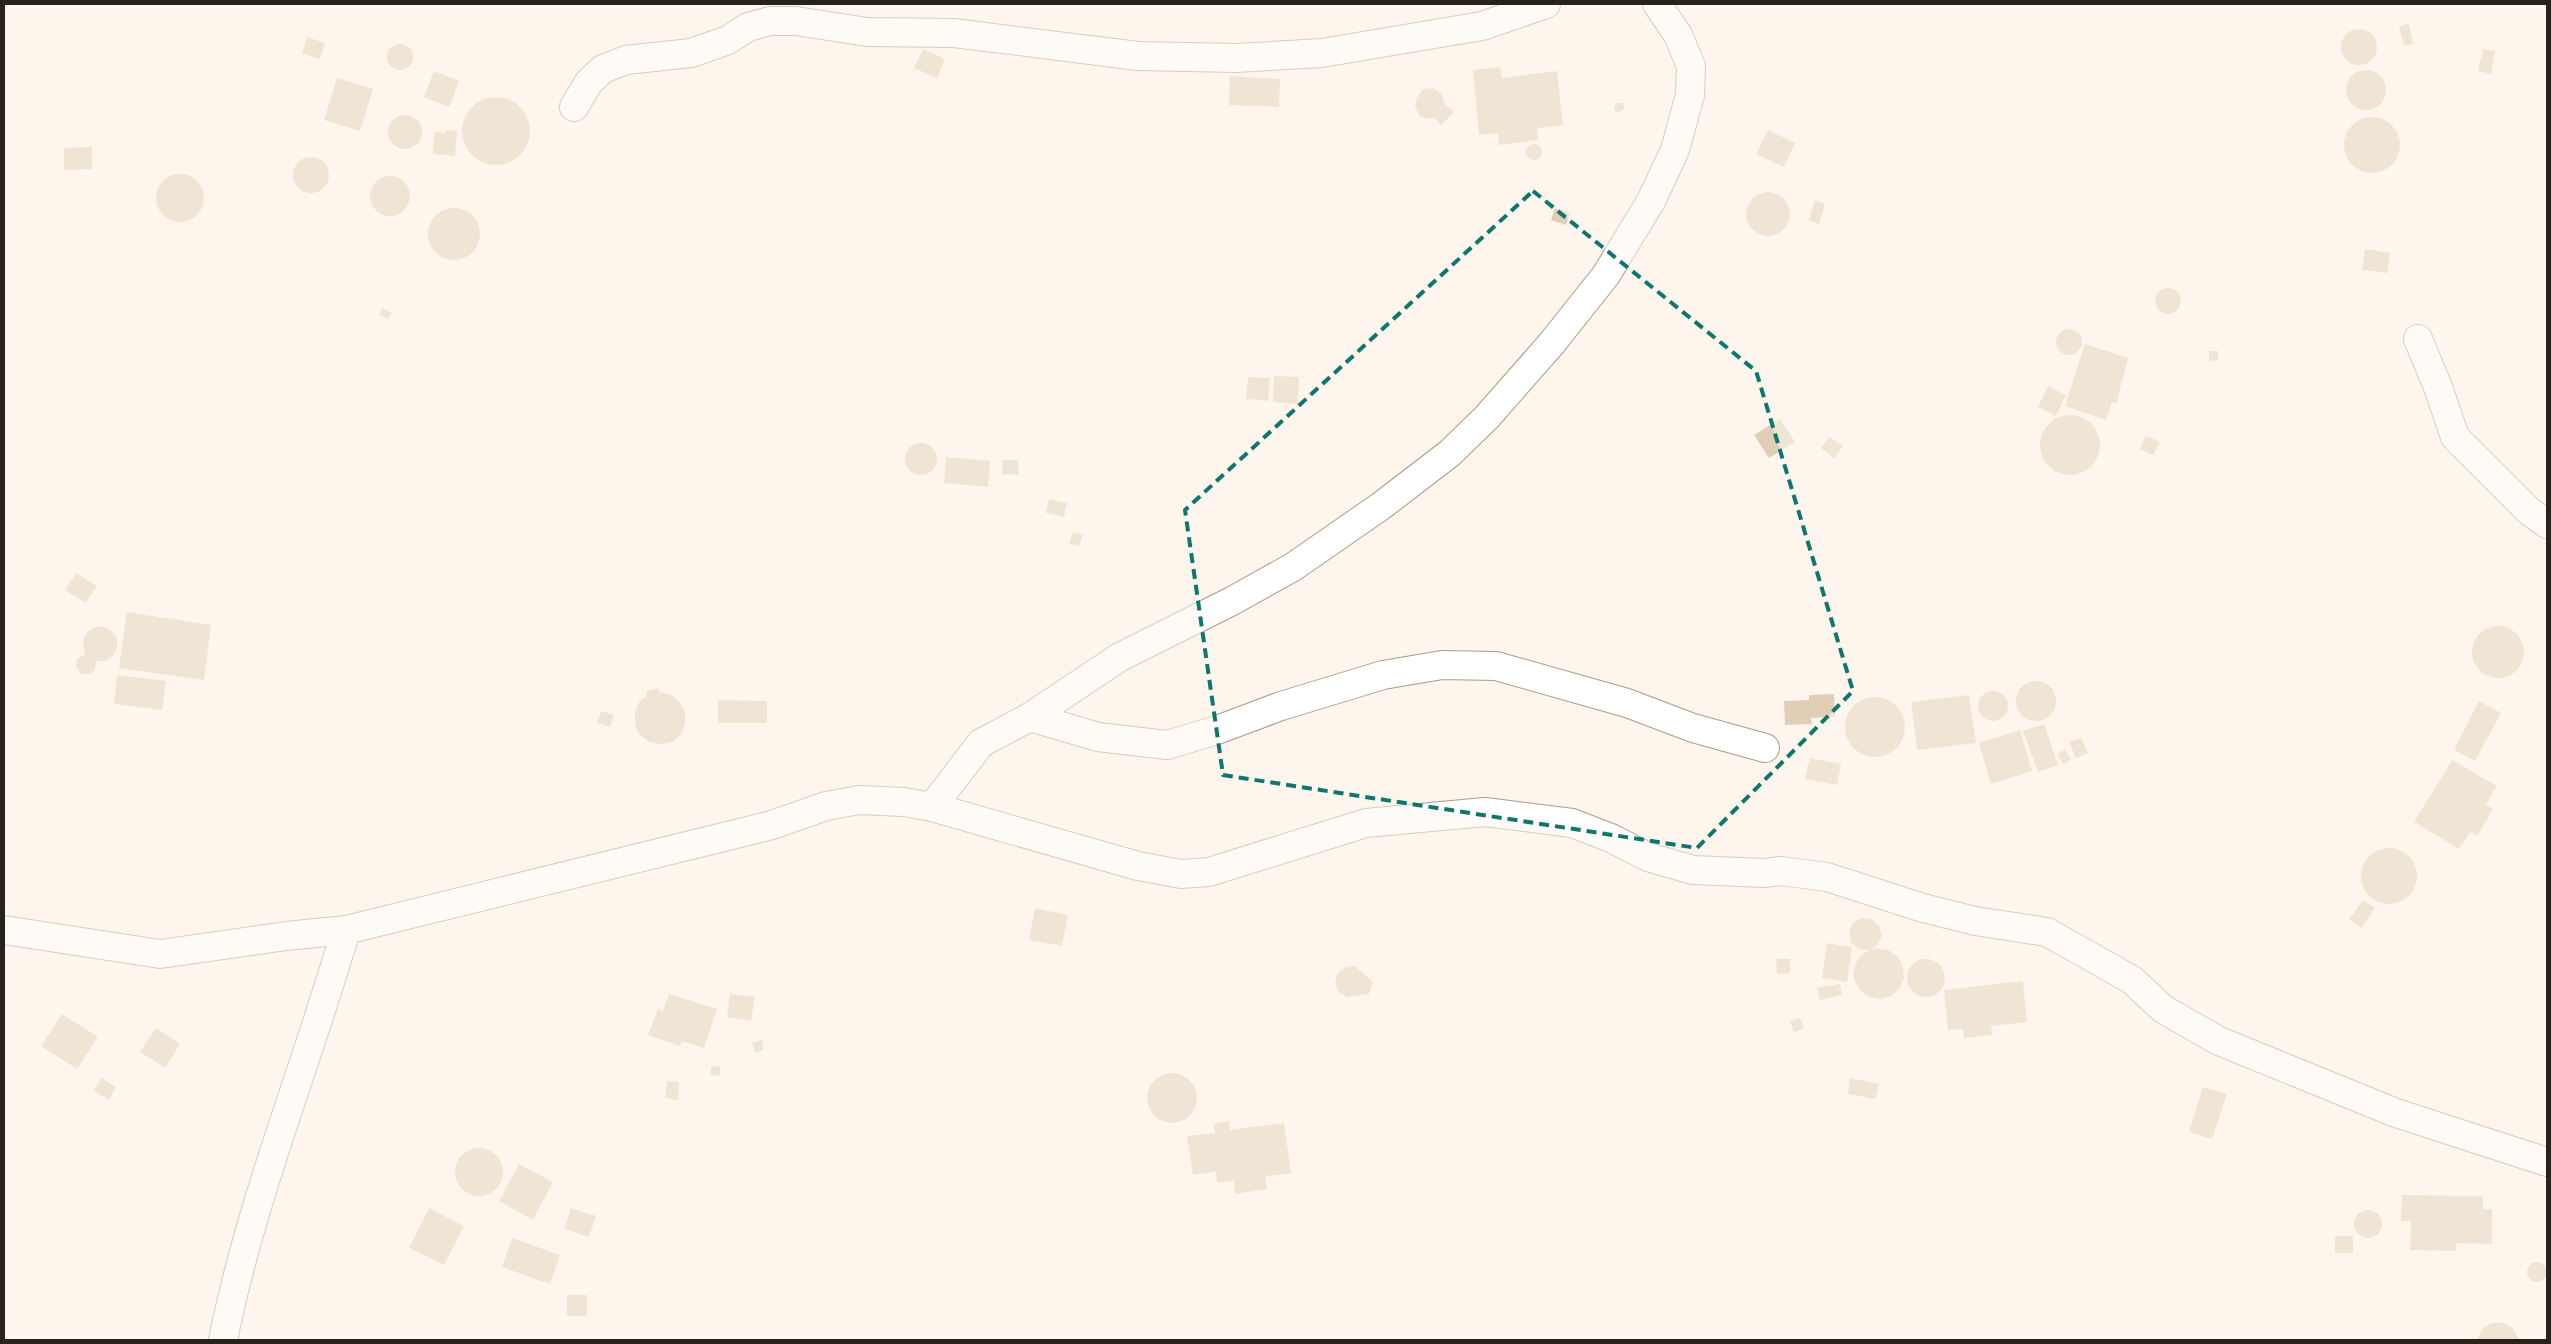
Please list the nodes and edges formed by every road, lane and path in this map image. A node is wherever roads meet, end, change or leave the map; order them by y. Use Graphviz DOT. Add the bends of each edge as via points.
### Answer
graph roads {
  1 [pos="1546,4"];
  2 [pos="1657,4"];
  3 [pos="574,107"];
  4 [pos="2418,339"];
  5 [pos="2547,524"];
  6 [pos="1030,717"];
  7 [pos="1765,748"];
  8 [pos="932,807"];
  9 [pos="4,930"];
  10 [pos="346,930"];
  11 [pos="2547,1162"];
  12 [pos="223,1340"];
  1 -- 3 [label="street" via="1482,26 1322,53 1236,58 1138,56 954,33 867,32 796,21 770,21 748,26 728,40 691,53 626,60 603,69 589,82"];
  2 -- 6 [label="street" via="1678,35 1691,66 1690,95 1675,150 1651,201 1606,275 1494,410 1450,453 1381,506 1292,567 1120,657"];
  4 -- 5 [label="street" via="2455,437 2529,512"];
  6 -- 7 [label="street" via="1098,737 1167,745 1383,675 1442,665 1496,666 1627,703 1693,728"];
  6 -- 8 [label="street" via="981,742"];
  8 -- 10 [label="street" via="859,800 826,806 772,825"];
  8 -- 11 [label="street" via="1085,852 1181,874 1209,872 1366,823 1485,812 1572,823 1648,857 1693,870 1781,871 1827,877 1975,921 2047,932 2132,980 2163,1009 2218,1041 2396,1113"];
  9 -- 10 [label="street" via="160,954"];
  10 -- 12 [label="street" via="322,1013 256,1206"];
}
